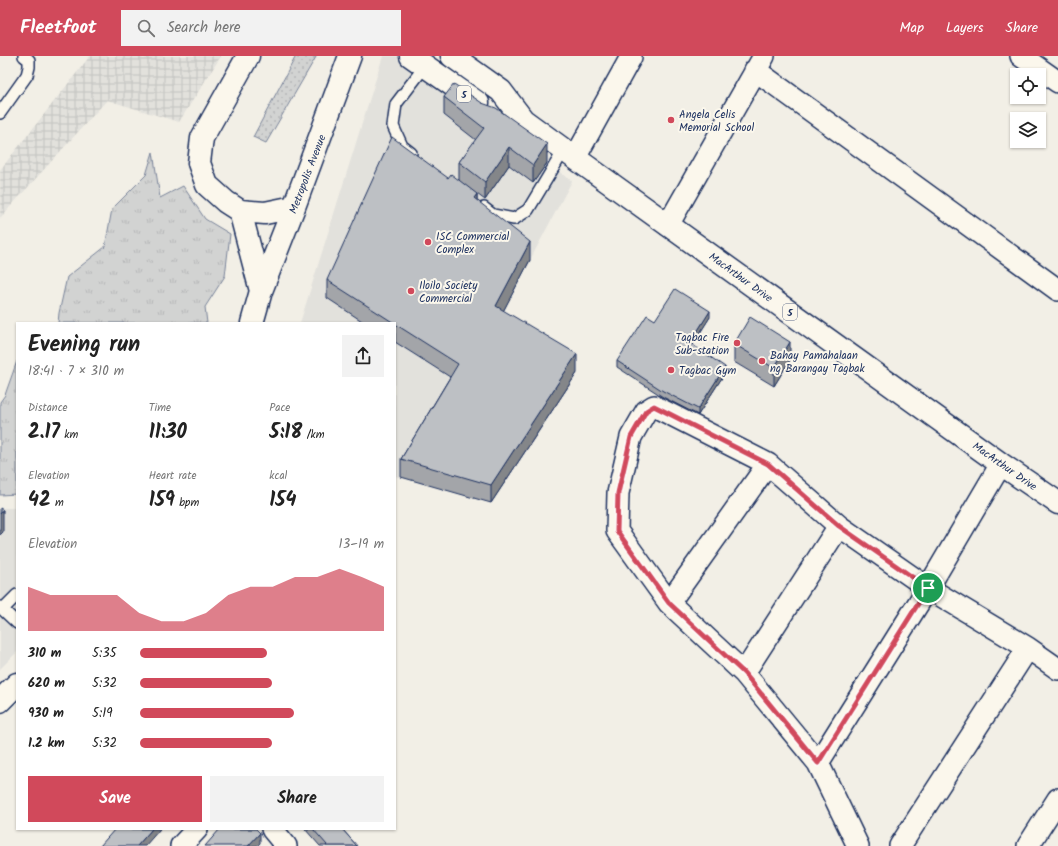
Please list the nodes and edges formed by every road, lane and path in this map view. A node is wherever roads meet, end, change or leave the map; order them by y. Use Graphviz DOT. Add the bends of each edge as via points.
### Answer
graph roads {
  1 [pos="24,56"];
  2 [pos="248,56"];
  3 [pos="350,56"];
  4 [pos="452,56"];
  5 [pos="1021,56"];
  6 [pos="631,57"];
  7 [pos="418,61"];
  8 [pos="760,63"];
  9 [pos="1058,82"];
  10 [pos="0,113"];
  11 [pos="523,120"];
  12 [pos="570,154"];
  13 [pos="420,160"];
  14 [pos="475,201"];
  15 [pos="294,207"];
  16 [pos="240,212"];
  17 [pos="668,225"];
  18 [pos="1058,290"];
  19 [pos="261,291"];
  20 [pos="252,322"];
  21 [pos="768,464"];
  22 [pos="1001,464"];
  23 [pos="1058,503"];
  24 [pos="839,526"];
  25 [pos="928,588"];
  26 [pos="16,596"];
  27 [pos="669,603"];
  28 [pos="1,608"];
  29 [pos="16,622"];
  30 [pos="1028,648"];
  31 [pos="1058,669"];
  32 [pos="744,673"];
  33 [pos="16,685"];
  34 [pos="0,701"];
  35 [pos="818,763"];
  36 [pos="1058,799"];
  37 [pos="196,830"];
  38 [pos="273,830"];
  39 [pos="181,846"];
  40 [pos="286,846"];
  41 [pos="858,846"];
  42 [pos="900,846"];
  43 [pos="1028,846"];
  1 -- 10 [label="lane" via="28,60 27,75"];
  2 -- 16 [label="main road" via="202,138 199,163 207,185"];
  3 -- 15 [label="main road, Metropolis Avenue"];
  4 -- 11 [label="main road, MacArthur Drive / 5" via="501,91"];
  5 -- 9 [label="street"];
  6 -- 12 [label="street"];
  7 -- 11 [label="main road, MacArthur Drive / 5" via="489,111"];
  7 -- 13 [label="lane" via="396,104 393,126 402,146"];
  8 -- 17 [label="street"];
  8 -- 18 [label="street"];
  11 -- 12 [label="main road, MacArthur Drive / 5"];
  12 -- 14 [label="lane" via="528,210 514,219 494,215"];
  12 -- 17 [label="main road, MacArthur Drive / 5"];
  15 -- 16 [label="main road" via="265,213"];
  15 -- 19 [label="main road, Metropolis Avenue"];
  16 -- 19 [label="main road"];
  17 -- 22 [label="main road, MacArthur Drive / 5"];
  19 -- 20 [label="main road, Metropolis Avenue"];
  21 -- 24 [label="street"];
  21 -- 27 [label="street"];
  21 -- 27 [label="street" via="654,406 646,411 631,437 618,493 617,531"];
  22 -- 23 [label="main road, MacArthur Drive / 5"];
  22 -- 25 [label="street"];
  24 -- 25 [label="street"];
  24 -- 32 [label="street"];
  25 -- 30 [label="street"];
  25 -- 35 [label="street"];
  26 -- 28 [label="lane"];
  27 -- 32 [label="street"];
  28 -- 29 [label="lane"];
  30 -- 31 [label="street"];
  30 -- 42 [label="street"];
  32 -- 35 [label="street"];
  33 -- 34 [label="main road"];
  35 -- 41 [label="street"];
  36 -- 43 [label="street"];
  37 -- 39 [label="street"];
  38 -- 40 [label="street"];
}
